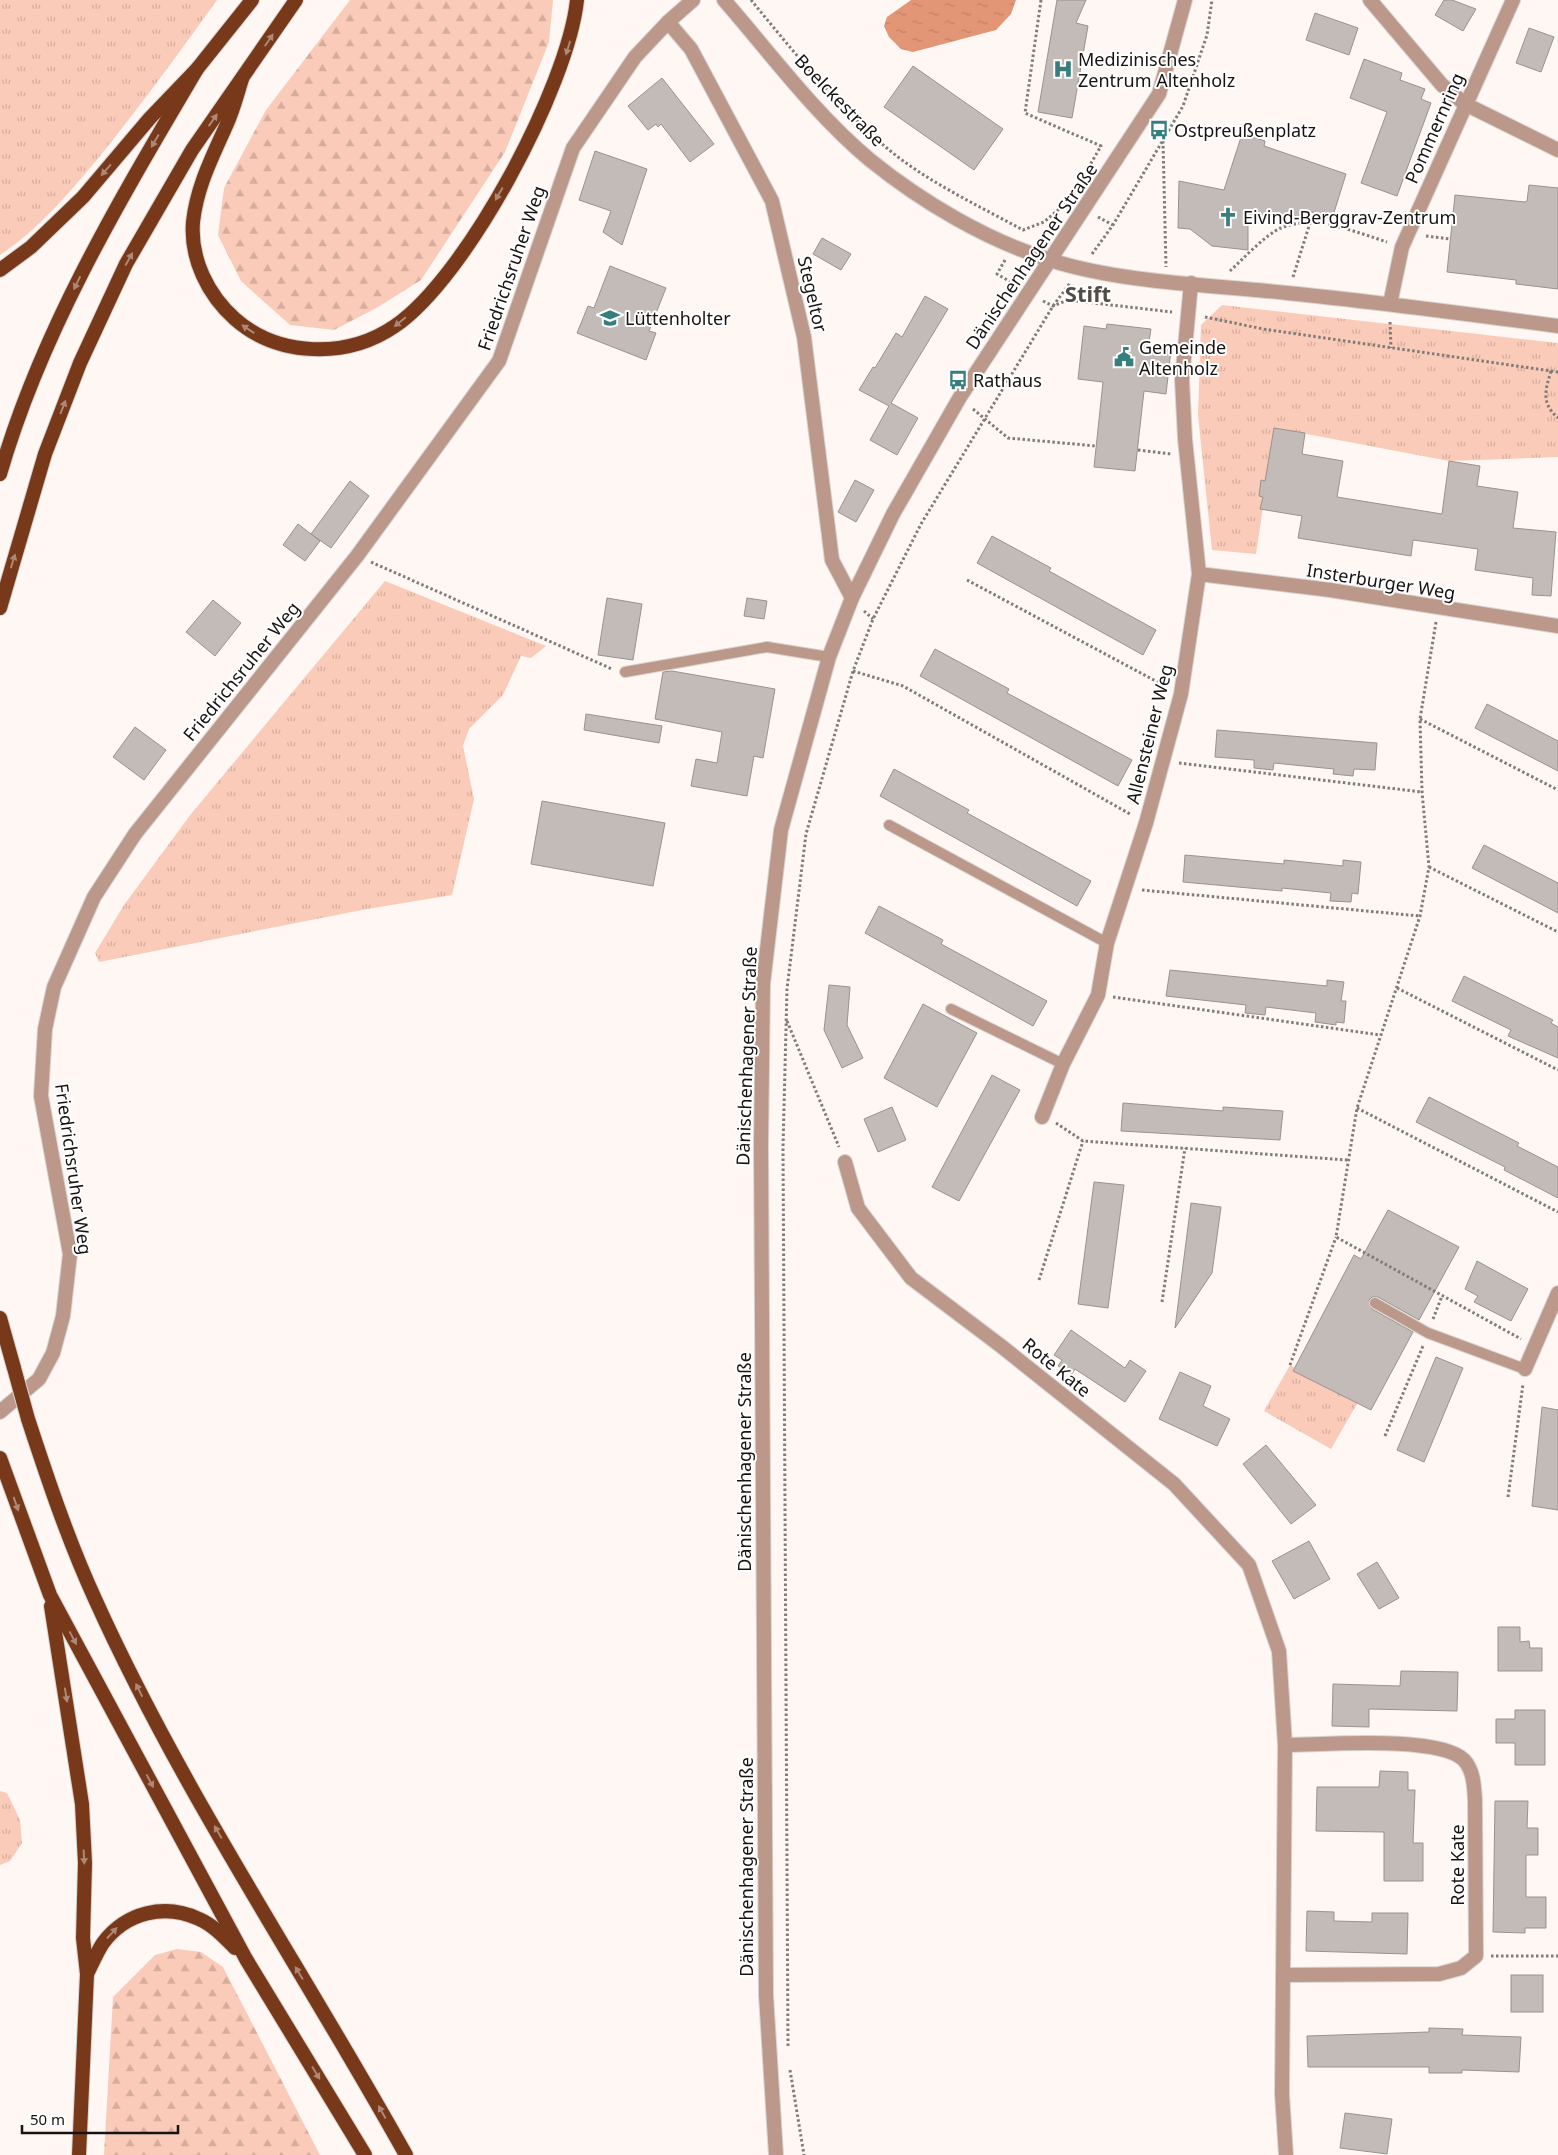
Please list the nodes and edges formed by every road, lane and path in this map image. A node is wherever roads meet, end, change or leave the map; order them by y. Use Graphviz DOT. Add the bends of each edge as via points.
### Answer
graph roads {
  1 [pos="252,0"];
  2 [pos="296,0"];
  3 [pos="578,0"];
  4 [pos="693,0"];
  5 [pos="724,0"];
  6 [pos="750,0"];
  7 [pos="1041,0"];
  8 [pos="1185,0"];
  9 [pos="1212,0"];
  10 [pos="1370,0"];
  11 [pos="1513,0"];
  12 [pos="668,22"];
  13 [pos="198,69"];
  14 [pos="242,79"];
  15 [pos="1465,104"];
  16 [pos="1163,140"];
  17 [pos="1101,146"];
  18 [pos="1558,150"];
  19 [pos="1069,200"];
  20 [pos="1310,223"];
  21 [pos="1023,230"];
  22 [pos="1408,234"];
  23 [pos="1450,239"];
  24 [pos="1012,247"];
  25 [pos="1402,247"];
  26 [pos="1250,253"];
  27 [pos="1050,260"];
  28 [pos="1082,268"];
  29 [pos="0,270"];
  30 [pos="1166,280"];
  31 [pos="1191,283"];
  32 [pos="1029,293"];
  33 [pos="1287,293"];
  34 [pos="1390,304"];
  35 [pos="1053,306"];
  36 [pos="1187,314"];
  37 [pos="1558,326"];
  38 [pos="1390,348"];
  39 [pos="1551,371"];
  40 [pos="1558,372"];
  41 [pos="1558,418"];
  42 [pos="984,420"];
  43 [pos="1096,446"];
  44 [pos="1138,450"];
  45 [pos="1187,456"];
  46 [pos="0,474"];
  47 [pos="357,556"];
  48 [pos="1199,574"];
  49 [pos="967,580"];
  50 [pos="852,598"];
  51 [pos="0,608"];
  52 [pos="1438,609"];
  53 [pos="1558,626"];
  54 [pos="829,656"];
  55 [pos="853,671"];
  56 [pos="625,672"];
  57 [pos="1181,694"];
  58 [pos="1420,719"];
  59 [pos="1163,761"];
  60 [pos="1558,790"];
  61 [pos="1422,792"];
  62 [pos="1146,823"];
  63 [pos="889,825"];
  64 [pos="1429,867"];
  65 [pos="1124,889"];
  66 [pos="1420,916"];
  67 [pos="1558,932"];
  68 [pos="1108,943"];
  69 [pos="1397,988"];
  70 [pos="1098,995"];
  71 [pos="951,1009"];
  72 [pos="785,1019"];
  73 [pos="1380,1035"];
  74 [pos="1063,1064"];
  75 [pos="1558,1070"];
  76 [pos="1357,1108"];
  77 [pos="1042,1117"];
  78 [pos="1084,1141"];
  79 [pos="1185,1148"];
  80 [pos="1347,1160"];
  81 [pos="845,1162"];
  82 [pos="1558,1212"];
  83 [pos="1336,1237"];
  84 [pos="1039,1280"];
  85 [pos="1558,1293"];
  86 [pos="1442,1296"];
  87 [pos="1162,1302"];
  88 [pos="1375,1303"];
  89 [pos="0,1318"];
  90 [pos="1428,1333"];
  91 [pos="1535,1347"];
  92 [pos="1290,1365"];
  93 [pos="1525,1369"];
  94 [pos="0,1412"];
  95 [pos="1385,1436"];
  96 [pos="0,1458"];
  97 [pos="1508,1497"];
  98 [pos="50,1595"];
  99 [pos="1285,1745"];
  100 [pos="1476,1956"];
  101 [pos="1558,1956"];
  102 [pos="246,1959"];
  103 [pos="87,1974"];
  104 [pos="1284,1975"];
  105 [pos="788,2052"];
  106 [pos="788,2062"];
  107 [pos="79,2155"];
  108 [pos="365,2155"];
  109 [pos="406,2155"];
  110 [pos="776,2155"];
  111 [pos="804,2155"];
  112 [pos="1286,2155"];
  1 -- 13 [label="highway"];
  14 -- 2 [label="highway, one-way"];
  3 -- 14 [label="highway, one-way" via="569,43 549,97 520,157 463,252 416,309 395,326 352,345 324,350 291,348 264,339 220,306 207,287 196,257 193,224 198,192"];
  4 -- 12 [label="street, Friedrichsruher Weg"];
  5 -- 24 [label="street, Boelckestraße" via="828,120 870,159 937,206"];
  6 -- 21 [label="path" via="843,106 889,150 953,192"];
  7 -- 17 [label="path" via="1024,112"];
  8 -- 27 [label="street, Dänischenhagener Straße" via="1159,94"];
  9 -- 16 [label="path" via="1207,35 1183,106"];
  10 -- 15 [label="street" via="1442,85"];
  11 -- 15 [label="street, Pommernring"];
  12 -- 47 [label="street, Friedrichsruher Weg" via="635,58 572,148 499,361"];
  12 -- 50 [label="street, Stegeltor" via="691,49 772,201 804,337 832,560"];
  13 -- 29 [label="highway, one-way" via="150,118 72,208 31,247"];
  13 -- 46 [label="highway, one-way" via="94,249 49,341"];
  51 -- 14 [label="highway, one-way" via="45,454 80,363 136,247 192,150"];
  15 -- 18 [label="street"];
  15 -- 22 [label="street, Pommernring"];
  16 -- 28 [label="path" via="1113,225"];
  16 -- 30 [label="path"];
  19 -- 21 [label="path" via="1044,222"];
  20 -- 25 [label="path" via="1354,231"];
  20 -- 26 [label="path" via="1280,228"];
  20 -- 33 [label="path"];
  21 -- 24 [label="path"];
  22 -- 23 [label="path"];
  22 -- 25 [label="street, Pommernring"];
  24 -- 27 [label="street, Boelckestraße"];
  24 -- 32 [label="path" via="996,274"];
  25 -- 34 [label="street, Pommernring"];
  27 -- 28 [label="street"];
  27 -- 32 [label="street, Dänischenhagener Straße"];
  28 -- 30 [label="street"];
  28 -- 35 [label="path"];
  30 -- 31 [label="street"];
  31 -- 33 [label="street"];
  31 -- 36 [label="street, Allensteiner Weg"];
  32 -- 35 [label="path"];
  32 -- 50 [label="street, Dänischenhagener Straße" via="955,405 893,514"];
  33 -- 34 [label="street"];
  34 -- 37 [label="street"];
  34 -- 38 [label="path"];
  35 -- 36 [label="path" via="1068,300"];
  35 -- 42 [label="path"];
  36 -- 38 [label="path"];
  36 -- 45 [label="street, Allensteiner Weg" via="1182,380"];
  38 -- 39 [label="path"];
  39 -- 40 [label="path"];
  39 -- 41 [label="path" via="1547,407"];
  42 -- 43 [label="path" via="1008,438"];
  42 -- 55 [label="path" via="921,524 873,619"];
  44 -- 45 [label="path"];
  45 -- 48 [label="street, Allensteiner Weg"];
  47 -- 56 [label="path" via="606,668"];
  47 -- 94 [label="street, Friedrichsruher Weg" via="135,834 94,897 54,987 45,1029 41,1096 70,1254 64,1307 53,1353 39,1379"];
  48 -- 52 [label="street, Insterburger Weg" via="1330,590"];
  48 -- 57 [label="street, Allensteiner Weg"];
  49 -- 57 [label="path"];
  50 -- 54 [label="street, Dänischenhagener Straße"];
  52 -- 53 [label="street, Insterburger Weg"];
  52 -- 58 [label="path"];
  54 -- 56 [label="lane" via="767,647"];
  54 -- 110 [label="street, Dänischenhagener Straße" via="781,830 764,984 761,1146 766,1986"];
  55 -- 62 [label="path" via="903,686"];
  55 -- 72 [label="path" via="806,834"];
  57 -- 59 [label="street, Allensteiner Weg"];
  58 -- 60 [label="path"];
  58 -- 61 [label="path"];
  59 -- 61 [label="path"];
  59 -- 62 [label="street, Allensteiner Weg"];
  61 -- 64 [label="path"];
  62 -- 65 [label="street, Allensteiner Weg"];
  63 -- 68 [label="lane"];
  64 -- 66 [label="path"];
  64 -- 67 [label="path"];
  65 -- 66 [label="path"];
  65 -- 68 [label="street, Allensteiner Weg"];
  66 -- 69 [label="path"];
  68 -- 70 [label="street, Allensteiner Weg"];
  69 -- 73 [label="path"];
  69 -- 75 [label="path"];
  70 -- 73 [label="path"];
  70 -- 74 [label="street, Allensteiner Weg"];
  71 -- 74 [label="lane"];
  72 -- 81 [label="path"];
  72 -- 105 [label="path"];
  73 -- 76 [label="path"];
  74 -- 77 [label="street, Allensteiner Weg"];
  76 -- 80 [label="path"];
  76 -- 82 [label="path"];
  77 -- 78 [label="path"];
  78 -- 79 [label="path"];
  78 -- 84 [label="path"];
  79 -- 80 [label="path"];
  79 -- 87 [label="path"];
  80 -- 83 [label="path"];
  81 -- 99 [label="street, Rote Kate" via="858,1208 911,1278 1174,1484 1249,1565 1279,1651"];
  83 -- 86 [label="path"];
  83 -- 92 [label="path"];
  85 -- 91 [label="street"];
  86 -- 90 [label="path"];
  86 -- 91 [label="path"];
  88 -- 90 [label="lane"];
  109 -- 89 [label="highway, one-way, bridge" via="146,1704 94,1598 55,1501"];
  90 -- 93 [label="lane"];
  90 -- 95 [label="path"];
  91 -- 93 [label="street"];
  93 -- 97 [label="path"];
  96 -- 98 [label="highway, one-way"];
  98 -- 102 [label="highway, one-way"];
  98 -- 103 [label="highway, one-way" via="82,1804 85,1864 83,1938"];
  99 -- 100 [label="street, Rote Kate" via="1410,1744 1443,1750 1464,1760 1472,1776 1475,1800"];
  99 -- 104 [label="street, Rote Kate"];
  100 -- 101 [label="path"];
  100 -- 104 [label="street" via="1461,1968 1438,1974"];
  103 -- 102 [label="highway, one-way" via="103,1943 129,1918 163,1912 199,1918 212,1926"];
  102 -- 108 [label="highway, one-way"];
  103 -- 107 [label="highway"];
  104 -- 112 [label="street, Rote Kate" via="1282,2094"];
  106 -- 111 [label="path"];
}
